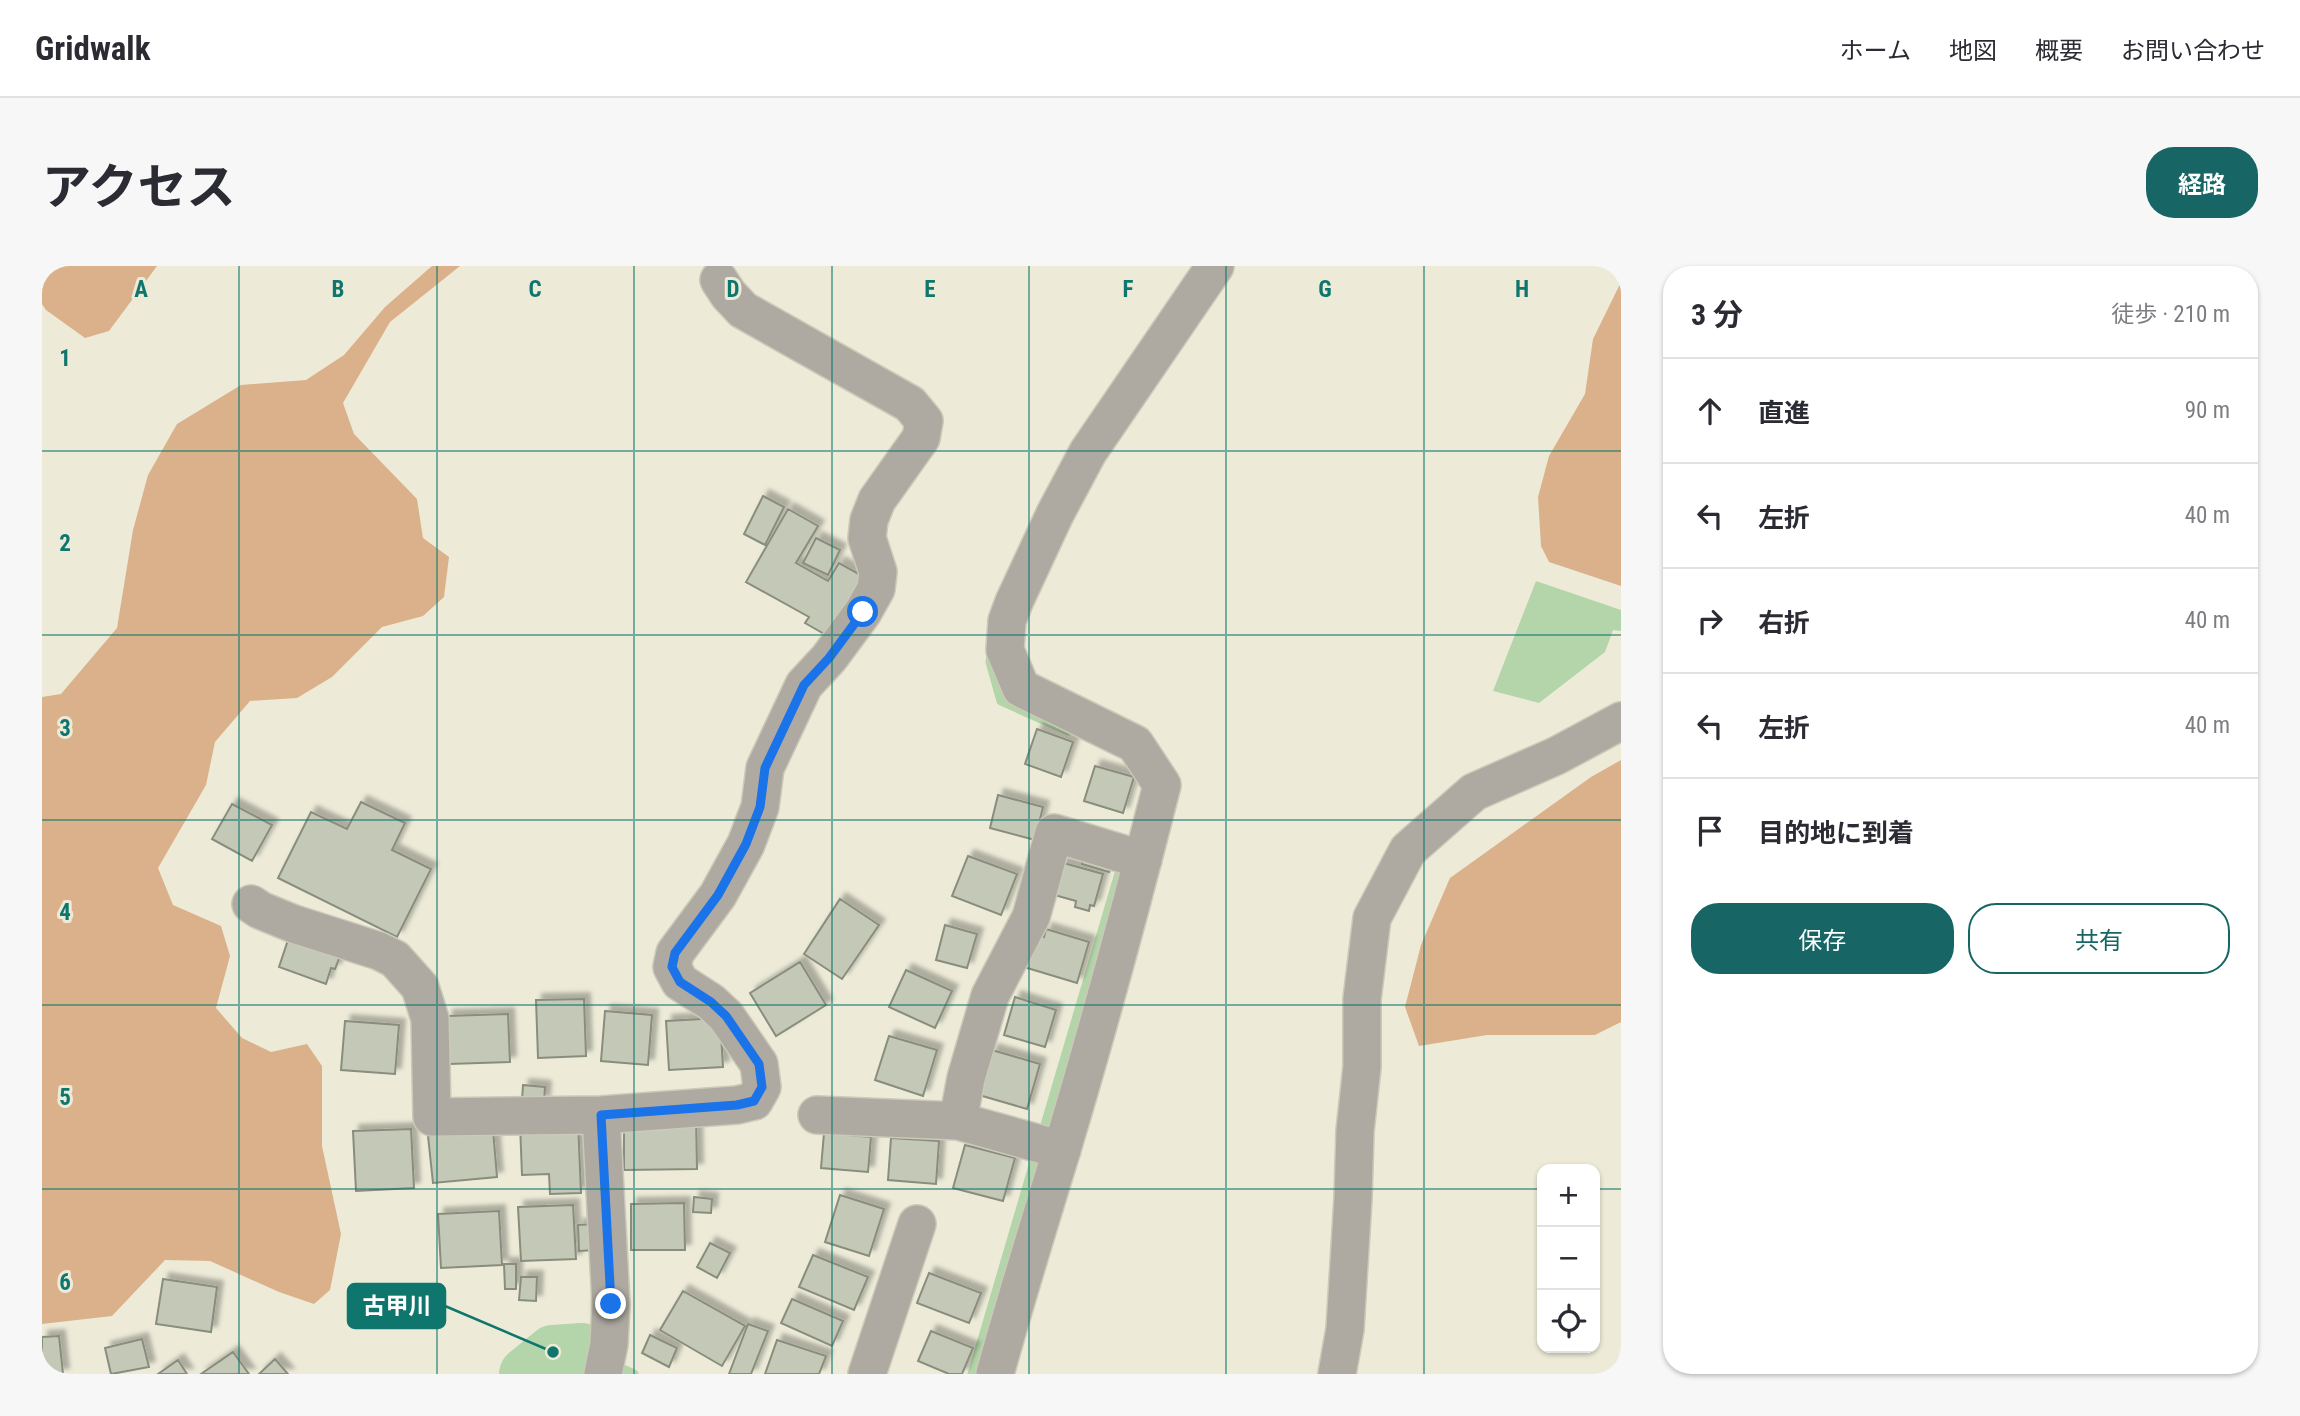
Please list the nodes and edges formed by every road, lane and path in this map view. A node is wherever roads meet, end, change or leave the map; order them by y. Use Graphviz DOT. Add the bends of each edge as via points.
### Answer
graph roads {
  1 [pos="1215,266"];
  2 [pos="719,280"];
  3 [pos="1621,721"];
  4 [pos="1143,859"];
  5 [pos="251,904"];
  6 [pos="601,1115"];
  7 [pos="817,1115"];
  8 [pos="958,1121"];
  9 [pos="1062,1150"];
  10 [pos="917,1224"];
  11 [pos="603,1374"];
  12 [pos="867,1374"];
  13 [pos="995,1374"];
  14 [pos="1337,1374"];
  1 -- 4 [label="street" via="1088,452 1006,621 1005,650 1021,688 1135,744 1162,785"];
  2 -- 6 [label="street" via="743,310 910,404 925,421 921,438 877,500 869,520 867,538 878,572 876,589 836,649 804,685 765,768 760,807 746,844 718,895 675,953 672,967 680,982 726,1016 759,1064 762,1087 754,1101 737,1105"];
  3 -- 14 [label="street" via="1556,757 1474,792 1408,850 1372,918 1362,999 1345,1329"];
  4 -- 8 [label="street" via="1054,833 1031,916 990,996"];
  4 -- 9 [label="street"];
  5 -- 6 [label="street" via="294,924 379,951 395,959 419,987 430,1019 432,1118"];
  6 -- 11 [label="street" via="611,1304"];
  7 -- 8 [label="street"];
  8 -- 9 [label="street"];
  9 -- 13 [label="street"];
  10 -- 12 [label="street"];
}
